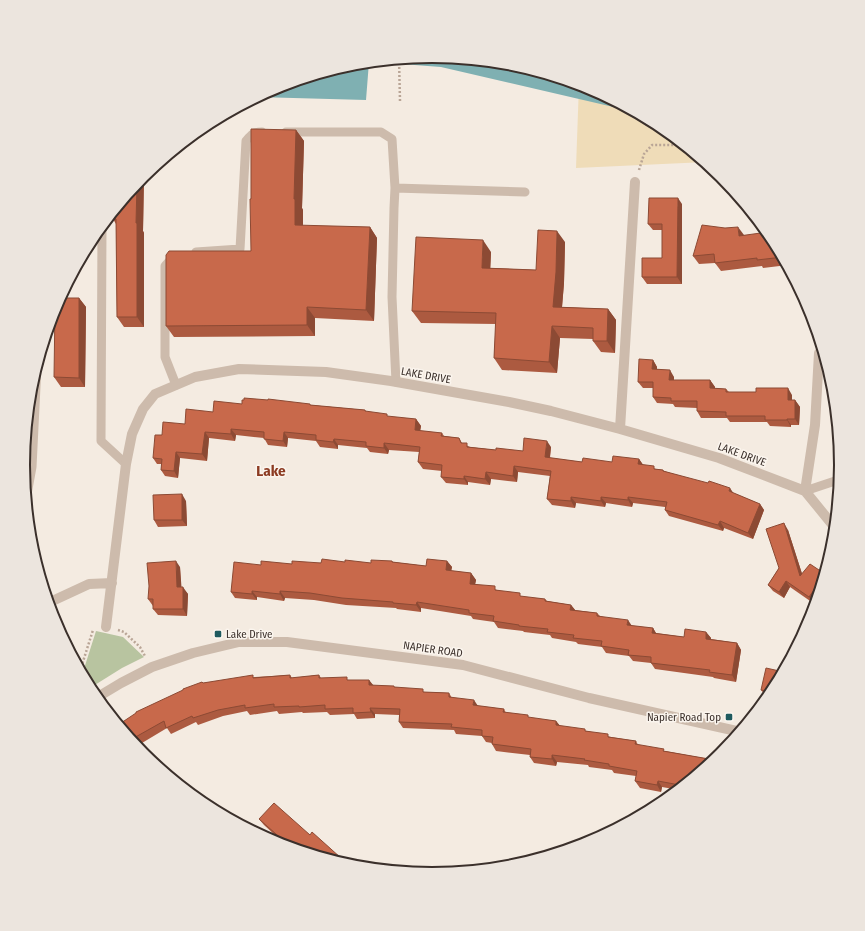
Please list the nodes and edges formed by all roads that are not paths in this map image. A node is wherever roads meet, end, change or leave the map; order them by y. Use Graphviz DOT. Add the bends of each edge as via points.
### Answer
graph roads {
  1 [pos="636,182"];
  2 [pos="395,188"];
  3 [pos="525,192"];
  4 [pos="102,236"];
  5 [pos="819,353"];
  6 [pos="396,382"];
  7 [pos="176,385"];
  8 [pos="35,401"];
  9 [pos="620,429"];
  10 [pos="126,464"];
  11 [pos="30,476"];
  12 [pos="834,481"];
  13 [pos="804,491"];
  14 [pos="831,523"];
  15 [pos="112,583"];
  16 [pos="53,601"];
  17 [pos="106,627"];
  18 [pos="102,695"];
  19 [pos="735,731"];
  1 -- 9 [label="street"];
  2 -- 3 [label="lane"];
  2 -- 6 [label="lane" via="392,297"];
  2 -- 7 [label="lane" via="392,140 381,132 256,132 251,135 246,141 240,248 181,253 164,266 165,357"];
  4 -- 10 [label="lane" via="101,441"];
  5 -- 13 [label="street" via="815,425"];
  6 -- 7 [label="street, LAKE DRIVE" via="326,372 239,369 196,377"];
  6 -- 9 [label="street, LAKE DRIVE" via="509,402"];
  7 -- 10 [label="street, LAKE DRIVE" via="155,394 143,409 132,434"];
  8 -- 11 [label="lane"];
  9 -- 13 [label="street, LAKE DRIVE" via="719,458"];
  10 -- 15 [label="street, LAKE DRIVE"];
  12 -- 13 [label="lane"];
  13 -- 14 [label="street, LAKE DRIVE"];
  15 -- 16 [label="street" via="89,584"];
  15 -- 17 [label="street, LAKE DRIVE"];
  18 -- 19 [label="street, NAPIER ROAD" via="152,667 193,653 239,642 287,642 463,665 589,698"];
}
